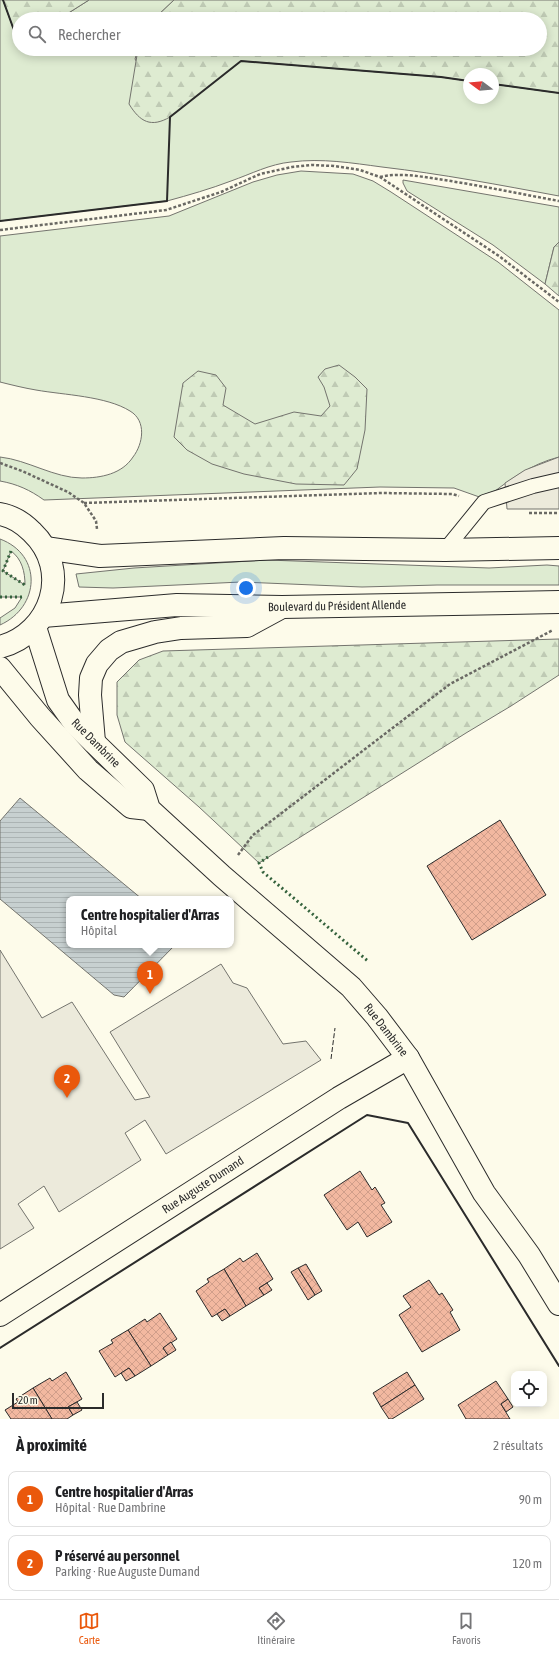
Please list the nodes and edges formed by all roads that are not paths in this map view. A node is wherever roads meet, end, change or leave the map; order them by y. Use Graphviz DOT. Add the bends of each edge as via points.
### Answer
graph roads {
  1 [pos="559,480"];
  2 [pos="0,514"];
  3 [pos="45,548"];
  4 [pos="559,548"];
  5 [pos="445,550"];
  6 [pos="559,602"];
  7 [pos="282,607"];
  8 [pos="39,621"];
  9 [pos="0,647"];
  10 [pos="0,668"];
  11 [pos="94,742"];
  12 [pos="150,809"];
  13 [pos="408,1058"];
  14 [pos="559,1304"];
  15 [pos="0,1315"];
  1 -- 5 [label="lane" via="484,502"];
  2 -- 3 [label="street" via="28,527"];
  3 -- 5 [label="street" via="100,556 284,548"];
  3 -- 8 [label="street" via="50,559 53,582 50,599"];
  4 -- 5 [label="street"];
  6 -- 7 [label="street, Boulevard du Président Allende"];
  7 -- 8 [label="street, Boulevard du Président Allende" via="177,605"];
  7 -- 11 [label="street" via="246,626 181,628 155,632 121,642 109,650 97,664 91,678"];
  8 -- 9 [label="street" via="27,635"];
  8 -- 11 [label="street, Rue Dambrine" via="58,700 75,724"];
  10 -- 12 [label="street, Rue Dambrine" via="88,770 131,807"];
  11 -- 12 [label="street, Rue Dambrine" via="143,790"];
  12 -- 13 [label="street, Rue Dambrine" via="222,876 351,988 378,1017"];
  13 -- 14 [label="street, Rue Dambrine" via="484,1193 529,1255"];
  13 -- 15 [label="street, Rue Auguste Dumand" via="339,1098"];
}
